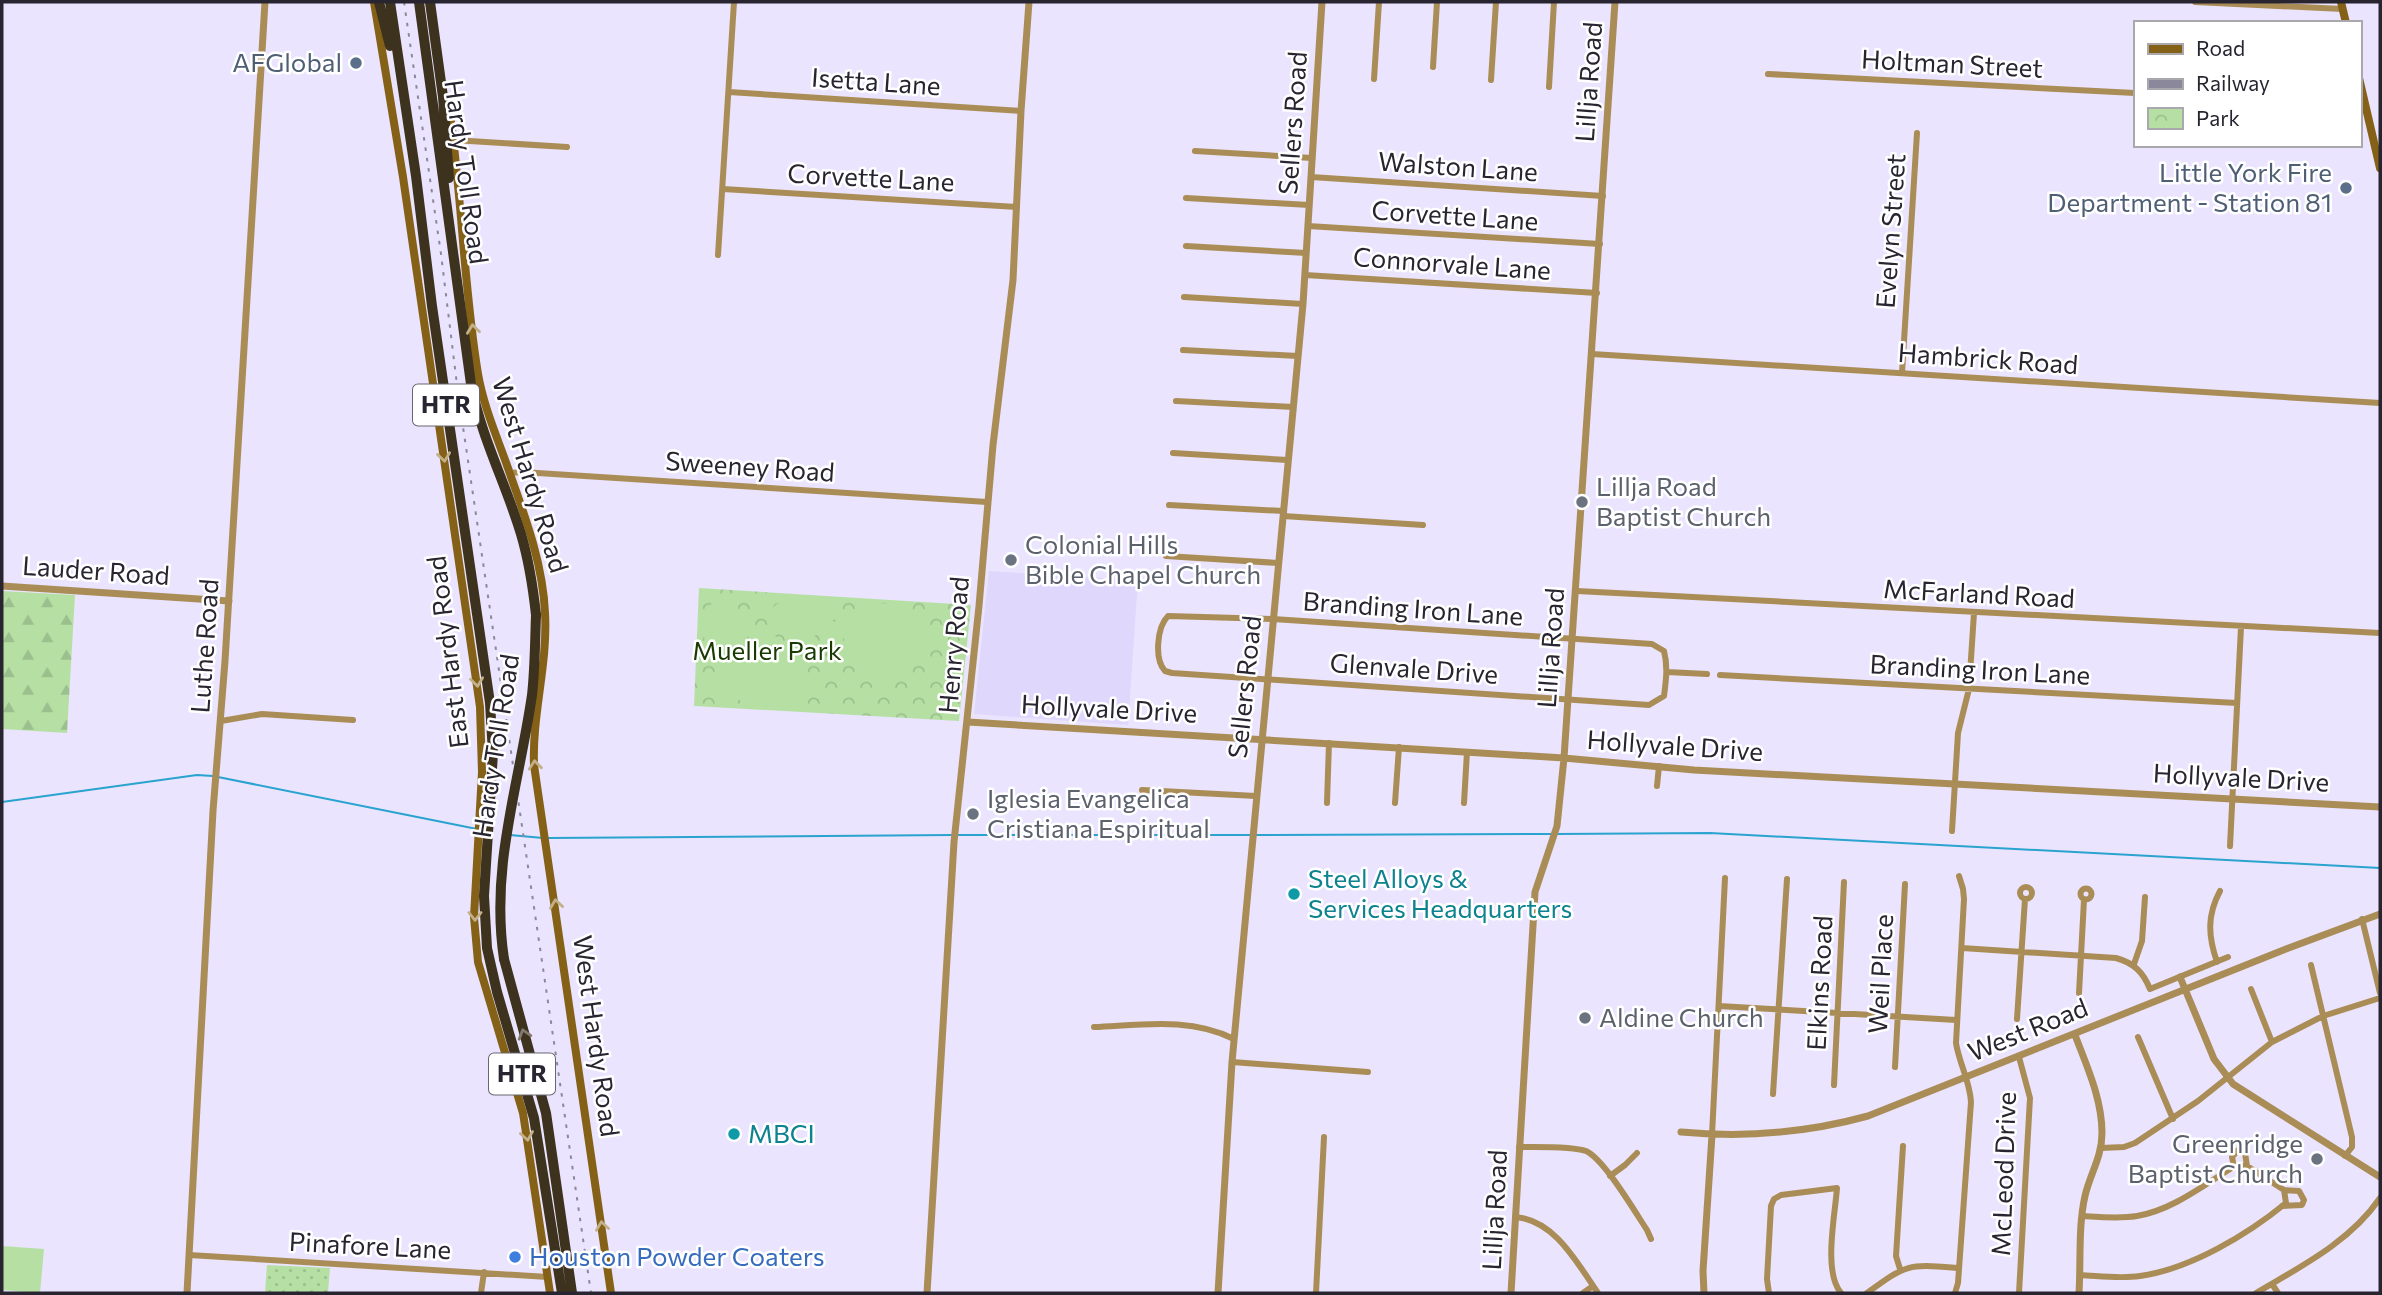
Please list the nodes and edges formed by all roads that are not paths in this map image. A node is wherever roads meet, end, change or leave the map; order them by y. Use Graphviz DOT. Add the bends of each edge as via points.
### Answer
graph roads {
  1 [pos="265,2"];
  2 [pos="377,2"];
  3 [pos="390,2"];
  4 [pos="419,2"];
  5 [pos="431,2"];
  6 [pos="734,2"];
  7 [pos="1029,2"];
  8 [pos="1322,2"];
  9 [pos="1379,2"];
  10 [pos="1437,2"];
  11 [pos="1496,2"];
  12 [pos="1554,2"];
  13 [pos="1615,2"];
  14 [pos="2194,2"];
  15 [pos="2342,5"];
  16 [pos="1433,67"];
  17 [pos="1768,74"];
  18 [pos="1374,79"];
  19 [pos="1491,80"];
  20 [pos="1549,87"];
  21 [pos="729,92"];
  22 [pos="2134,93"];
  23 [pos="2362,104"];
  24 [pos="1021,111"];
  25 [pos="2376,130"];
  26 [pos="1917,133"];
  27 [pos="453,140"];
  28 [pos="567,147"];
  29 [pos="1195,151"];
  30 [pos="1312,158"];
  31 [pos="2380,168"];
  32 [pos="1311,177"];
  33 [pos="723,188"];
  34 [pos="1603,196"];
  35 [pos="1186,198"];
  36 [pos="1309,205"];
  37 [pos="1017,207"];
  38 [pos="448,209"];
  39 [pos="1308,226"];
  40 [pos="1600,244"];
  41 [pos="1186,246"];
  42 [pos="1306,253"];
  43 [pos="718,255"];
  44 [pos="1305,275"];
  45 [pos="1597,293"];
  46 [pos="1184,297"];
  47 [pos="1303,304"];
  48 [pos="432,306"];
  49 [pos="1183,350"];
  50 [pos="1592,354"];
  51 [pos="1298,356"];
  52 [pos="1902,373"];
  53 [pos="1176,401"];
  54 [pos="2380,403"];
  55 [pos="1293,407"];
  56 [pos="1173,453"];
  57 [pos="1289,460"];
  58 [pos="510,473"];
  59 [pos="987,502"];
  60 [pos="1169,505"];
  61 [pos="1283,514"];
  62 [pos="1423,526"];
  63 [pos="1166,556"];
  64 [pos="1278,563"];
  65 [pos="2,586"];
  66 [pos="1577,591"];
  67 [pos="229,601"];
  68 [pos="1974,613"];
  69 [pos="1273,619"];
  70 [pos="2241,627"];
  71 [pos="2380,633"];
  72 [pos="1573,638"];
  73 [pos="1160,643"];
  74 [pos="1667,672"];
  75 [pos="1707,674"];
  76 [pos="1720,675"];
  77 [pos="1268,679"];
  78 [pos="1969,689"];
  79 [pos="1569,698"];
  80 [pos="2237,703"];
  81 [pos="353,720"];
  82 [pos="221,721"];
  83 [pos="968,722"];
  84 [pos="1262,739"];
  85 [pos="1329,743"];
  86 [pos="1399,747"];
  87 [pos="1467,752"];
  88 [pos="1564,758"];
  89 [pos="1659,766"];
  90 [pos="1955,784"];
  91 [pos="1657,786"];
  92 [pos="1142,790"];
  93 [pos="1256,796"];
  94 [pos="2234,799"];
  95 [pos="1327,803"];
  96 [pos="1395,803"];
  97 [pos="1464,803"];
  98 [pos="2380,807"];
  99 [pos="1952,831"];
  100 [pos="2231,845"];
  101 [pos="1959,876"];
  102 [pos="1725,878"];
  103 [pos="1787,878"];
  104 [pos="1844,882"];
  105 [pos="1905,884"];
  106 [pos="2220,891"];
  107 [pos="2145,897"];
  108 [pos="2025,899"];
  109 [pos="2084,900"];
  110 [pos="2380,914"];
  111 [pos="2362,919"];
  112 [pos="1962,948"];
  113 [pos="2021,952"];
  114 [pos="2081,955"];
  115 [pos="2228,957"];
  116 [pos="2217,962"];
  117 [pos="2134,964"];
  118 [pos="2311,965"];
  119 [pos="2180,977"];
  120 [pos="2185,989"];
  121 [pos="2251,989"];
  122 [pos="2079,993"];
  123 [pos="2380,993"];
  124 [pos="2380,998"];
  125 [pos="1718,1006"];
  126 [pos="1779,1009"];
  127 [pos="1838,1012"];
  128 [pos="1898,1015"];
  129 [pos="2323,1016"];
  130 [pos="2017,1019"];
  131 [pos="1956,1020"];
  132 [pos="1094,1027"];
  133 [pos="2075,1035"];
  134 [pos="2138,1037"];
  135 [pos="1234,1039"];
  136 [pos="2272,1042"];
  137 [pos="2019,1057"];
  138 [pos="1232,1062"];
  139 [pos="1895,1067"];
  140 [pos="1368,1072"];
  141 [pos="1966,1078"];
  142 [pos="2227,1078"];
  143 [pos="1834,1085"];
  144 [pos="1773,1094"];
  145 [pos="2173,1119"];
  146 [pos="1681,1132"];
  147 [pos="1712,1135"];
  148 [pos="1324,1137"];
  149 [pos="1903,1146"];
  150 [pos="1519,1147"];
  151 [pos="2101,1148"];
  152 [pos="1637,1153"];
  153 [pos="2345,1156"];
  154 [pos="2247,1166"];
  155 [pos="2234,1167"];
  156 [pos="1610,1176"];
  157 [pos="2380,1177"];
  158 [pos="2284,1189"];
  159 [pos="2380,1198"];
  160 [pos="2282,1206"];
  161 [pos="2082,1216"];
  162 [pos="1516,1217"];
  163 [pos="1651,1239"];
  164 [pos="189,1255"];
  165 [pos="1959,1268"];
  166 [pos="1900,1269"];
  167 [pos="484,1272"];
  168 [pos="2080,1275"];
  169 [pos="548,1277"];
  170 [pos="2272,1284"];
  171 [pos="1593,1286"];
  172 [pos="187,1293"];
  173 [pos="481,1293"];
  174 [pos="551,1293"];
  175 [pos="562,1293"];
  176 [pos="572,1293"];
  177 [pos="611,1293"];
  178 [pos="927,1293"];
  179 [pos="1218,1293"];
  180 [pos="1316,1293"];
  181 [pos="1511,1293"];
  182 [pos="1583,1293"];
  183 [pos="1598,1293"];
  184 [pos="1704,1293"];
  185 [pos="1769,1293"];
  186 [pos="1841,1293"];
  187 [pos="1867,1293"];
  188 [pos="1955,1293"];
  189 [pos="2019,1293"];
  190 [pos="2079,1293"];
  191 [pos="2256,1293"];
  192 [pos="2277,1293"];
  1 -- 67 [label="street, Luthe Road"];
  2 -- 48 [label="highway" via="393,60"];
  2 -- 169 [label="main road, East Hardy Road, one-way" via="483,743 474,917 478,962 523,1113"];
  3 -- 48 [label="highway, Hardy Toll Road / HTR"];
  4 -- 38 [label="highway, Hardy Toll Road / HTR"];
  5 -- 27 [label="main road, West Hardy Road"];
  5 -- 38 [label="highway" via="450,167"];
  6 -- 21 [label="street"];
  7 -- 24 [label="street, Henry Road"];
  8 -- 30 [label="street, Sellers Road"];
  9 -- 18 [label="street"];
  10 -- 16 [label="street"];
  11 -- 19 [label="street"];
  12 -- 20 [label="street"];
  13 -- 34 [label="street, Lillja Road"];
  14 -- 15 [label="street"];
  17 -- 22 [label="street, Holtman Street"];
  21 -- 24 [label="street, Isetta Lane"];
  21 -- 33 [label="street"];
  23 -- 25 [label="main road"];
  24 -- 37 [label="street, Henry Road"];
  25 -- 31 [label="main road"];
  26 -- 52 [label="street, Evelyn Street"];
  27 -- 28 [label="street"];
  58 -- 27 [label="main road, West Hardy Road, one-way" via="478,374"];
  29 -- 30 [label="street"];
  30 -- 32 [label="street, Sellers Road"];
  32 -- 34 [label="street, Walston Lane"];
  32 -- 36 [label="street, Sellers Road"];
  33 -- 37 [label="street, Corvette Lane"];
  33 -- 43 [label="street"];
  34 -- 40 [label="street, Lillja Road"];
  35 -- 36 [label="street"];
  36 -- 39 [label="street, Sellers Road"];
  37 -- 59 [label="street, Henry Road" via="1013,281"];
  176 -- 38 [label="highway, Hardy Toll Road / HTR, one-way, bridge" via="546,1113 504,959 501,932 499,880 532,693 536,615 520,532 475,406"];
  39 -- 40 [label="street, Corvette Lane"];
  39 -- 42 [label="street, Sellers Road"];
  40 -- 45 [label="street, Lillja Road"];
  41 -- 42 [label="street"];
  42 -- 44 [label="street, Sellers Road"];
  44 -- 45 [label="street, Connorvale Lane"];
  44 -- 47 [label="street, Sellers Road"];
  45 -- 50 [label="street, Lillja Road"];
  46 -- 47 [label="street"];
  47 -- 51 [label="street, Sellers Road"];
  48 -- 175 [label="highway, Hardy Toll Road / HTR" via="490,703 493,753 484,912 487,948 534,1118"];
  49 -- 51 [label="street"];
  50 -- 52 [label="street, Hambrick Road"];
  50 -- 66 [label="street, Lillja Road"];
  51 -- 55 [label="street, Sellers Road"];
  52 -- 54 [label="street, Hambrick Road"];
  53 -- 55 [label="street"];
  55 -- 57 [label="street, Sellers Road"];
  56 -- 57 [label="street"];
  57 -- 61 [label="street, Sellers Road"];
  58 -- 59 [label="street, Sweeney Road"];
  177 -- 58 [label="main road, West Hardy Road, one-way" via="534,765 545,613 540,570"];
  59 -- 83 [label="street, Henry Road"];
  60 -- 61 [label="street"];
  61 -- 62 [label="street"];
  61 -- 64 [label="street, Sellers Road"];
  63 -- 64 [label="street"];
  64 -- 69 [label="street, Sellers Road"];
  65 -- 67 [label="street, Lauder Road"];
  66 -- 68 [label="street, McFarland Road"];
  66 -- 72 [label="street, Lillja Road"];
  67 -- 82 [label="street, Luthe Road"];
  68 -- 70 [label="street, McFarland Road"];
  68 -- 78 [label="street"];
  69 -- 72 [label="street, Branding Iron Lane"];
  69 -- 73 [label="street, Branding Iron Lane" via="1168,616"];
  69 -- 77 [label="street, Sellers Road"];
  70 -- 71 [label="street, McFarland Road"];
  70 -- 80 [label="street"];
  72 -- 74 [label="street, Branding Iron Lane" via="1657,646 1664,651"];
  72 -- 79 [label="street, Lillja Road"];
  73 -- 77 [label="street, Glenvale Drive" via="1158,661 1165,671"];
  74 -- 75 [label="street"];
  74 -- 79 [label="street, Glenvale Drive" via="1664,696 1649,705"];
  76 -- 78 [label="street, Branding Iron Lane"];
  77 -- 79 [label="street, Glenvale Drive"];
  77 -- 84 [label="street, Sellers Road"];
  78 -- 80 [label="street, Branding Iron Lane"];
  78 -- 90 [label="street" via="1958,733"];
  79 -- 88 [label="street, Lillja Road"];
  80 -- 94 [label="street"];
  81 -- 82 [label="street" via="262,714"];
  82 -- 164 [label="street, Luthe Road"];
  83 -- 84 [label="street, Hollyvale Drive"];
  83 -- 178 [label="street, Henry Road" via="954,842"];
  84 -- 85 [label="street, Hollyvale Drive"];
  84 -- 93 [label="street, Sellers Road"];
  85 -- 86 [label="street, Hollyvale Drive"];
  85 -- 95 [label="street"];
  86 -- 87 [label="street, Hollyvale Drive"];
  86 -- 96 [label="street"];
  87 -- 88 [label="street, Hollyvale Drive"];
  87 -- 97 [label="street"];
  88 -- 89 [label="street, Hollyvale Drive"];
  88 -- 150 [label="street, Lillja Road" via="1556,829 1535,892"];
  89 -- 90 [label="street, Hollyvale Drive"];
  89 -- 91 [label="street"];
  90 -- 94 [label="street, Hollyvale Drive"];
  90 -- 99 [label="street"];
  92 -- 93 [label="street"];
  93 -- 135 [label="street, Sellers Road"];
  94 -- 98 [label="street, Hollyvale Drive"];
  94 -- 100 [label="street"];
  101 -- 112 [label="street" via="1964,889"];
  102 -- 125 [label="street"];
  103 -- 126 [label="street"];
  104 -- 127 [label="street, Elkins Road"];
  105 -- 128 [label="street, Weil Place"];
  106 -- 116 [label="street" via="2209,924"];
  107 -- 117 [label="street" via="2142,941"];
  108 -- 113 [label="street"];
  109 -- 114 [label="street"];
  110 -- 111 [label="street, West Road"];
  111 -- 120 [label="street, West Road"];
  111 -- 123 [label="street"];
  112 -- 113 [label="street"];
  112 -- 131 [label="street"];
  113 -- 114 [label="street"];
  113 -- 130 [label="street"];
  114 -- 117 [label="street"];
  114 -- 122 [label="street"];
  115 -- 116 [label="street"];
  116 -- 119 [label="street"];
  117 -- 119 [label="street" via="2150,989"];
  118 -- 129 [label="street"];
  119 -- 120 [label="street"];
  120 -- 133 [label="street, West Road"];
  120 -- 142 [label="street" via="2210,1052"];
  121 -- 136 [label="street"];
  124 -- 129 [label="street"];
  125 -- 126 [label="street"];
  125 -- 147 [label="street"];
  126 -- 127 [label="street"];
  126 -- 144 [label="street"];
  127 -- 128 [label="street"];
  127 -- 143 [label="street, Elkins Road"];
  128 -- 131 [label="street"];
  128 -- 139 [label="street, Weil Place"];
  129 -- 136 [label="street"];
  129 -- 153 [label="street" via="2352,1137"];
  131 -- 141 [label="street" via="1958,1059"];
  132 -- 135 [label="street" via="1191,1025"];
  133 -- 137 [label="street, West Road"];
  133 -- 151 [label="street" via="2099,1104"];
  134 -- 145 [label="street"];
  135 -- 138 [label="street, Sellers Road"];
  136 -- 142 [label="street"];
  137 -- 141 [label="street, West Road"];
  137 -- 189 [label="street, McLeod Drive" via="2030,1098"];
  138 -- 140 [label="street"];
  138 -- 179 [label="street, Sellers Road"];
  141 -- 147 [label="street, West Road" via="1879,1112 1819,1128"];
  141 -- 165 [label="street" via="1971,1102"];
  142 -- 145 [label="street"];
  142 -- 153 [label="street"];
  145 -- 151 [label="street" via="2135,1143"];
  146 -- 147 [label="street, West Road"];
  147 -- 184 [label="street"];
  148 -- 180 [label="street"];
  149 -- 166 [label="street" via="1896,1256"];
  150 -- 156 [label="street" via="1586,1152"];
  150 -- 162 [label="street, Lillja Road"];
  151 -- 161 [label="street"];
  152 -- 156 [label="street"];
  153 -- 157 [label="street"];
  154 -- 155 [label="street"];
  154 -- 155 [label="street" via="2245,1153 2238,1150 2232,1157"];
  154 -- 158 [label="street"];
  155 -- 161 [label="street" via="2154,1212 2121,1218"];
  156 -- 163 [label="street"];
  158 -- 160 [label="street" via="2286,1203"];
  158 -- 160 [label="street" via="2299,1191 2304,1200 2302,1205"];
  159 -- 170 [label="street" via="2342,1239"];
  160 -- 168 [label="street" via="2176,1268 2137,1276"];
  161 -- 168 [label="street"];
  162 -- 171 [label="street" via="1548,1229"];
  162 -- 181 [label="street, Lillja Road"];
  164 -- 167 [label="street, Pinafore Lane"];
  164 -- 172 [label="street, Luthe Road"];
  165 -- 166 [label="street" via="1920,1265"];
  165 -- 188 [label="street"];
  166 -- 187 [label="street"];
  167 -- 169 [label="street, Pinafore Lane"];
  167 -- 173 [label="street"];
  168 -- 190 [label="street"];
  169 -- 174 [label="main road, East Hardy Road"];
  170 -- 191 [label="street"];
  170 -- 192 [label="street"];
  171 -- 182 [label="street"];
  171 -- 183 [label="street"];
  185 -- 186 [label="street" via="1774,1199 1837,1188 1831,1271"];
}
